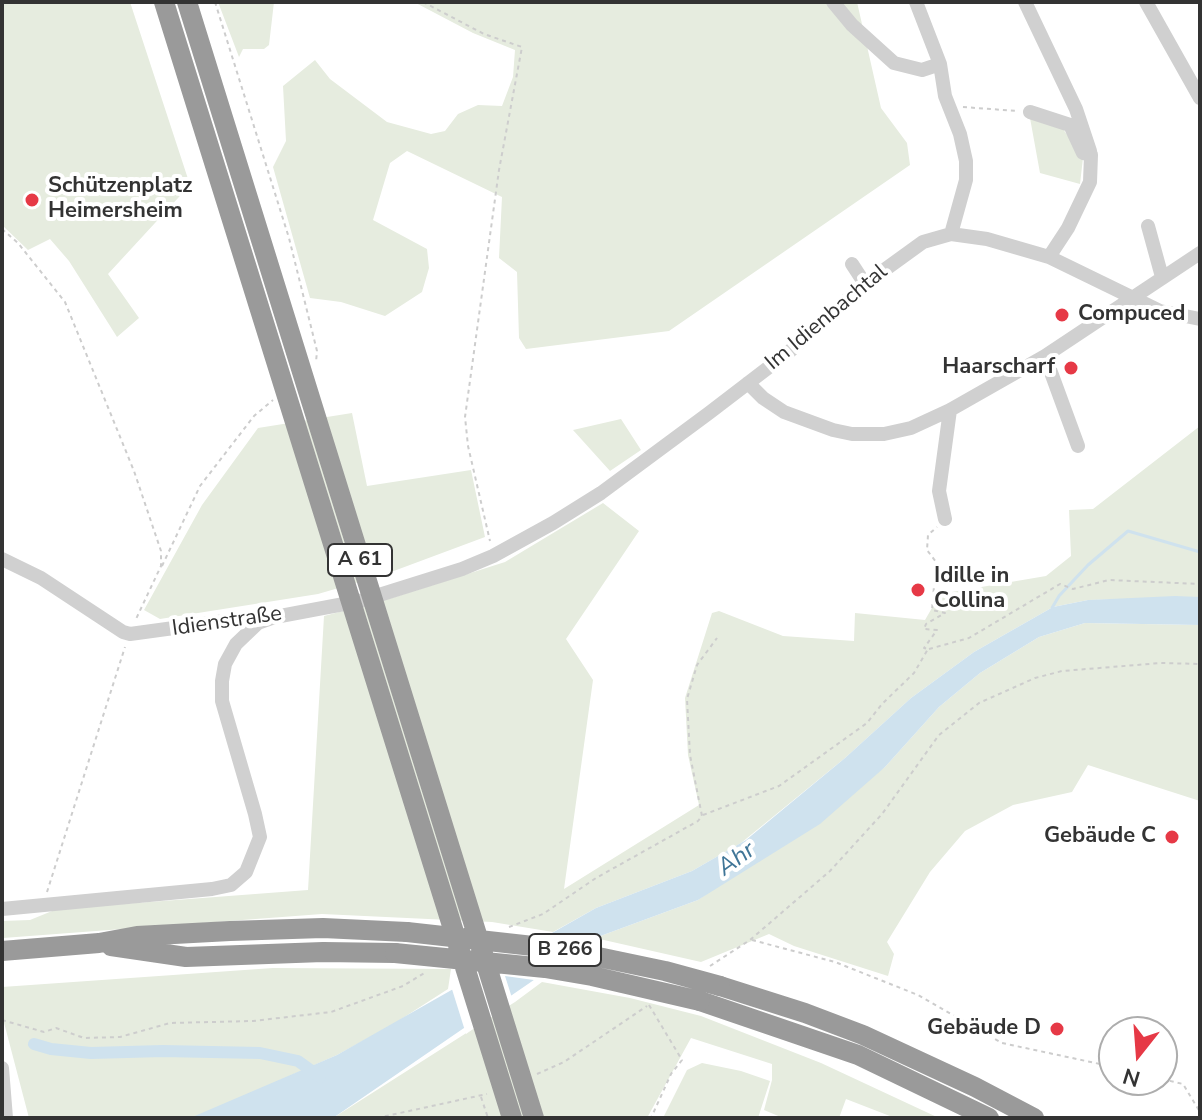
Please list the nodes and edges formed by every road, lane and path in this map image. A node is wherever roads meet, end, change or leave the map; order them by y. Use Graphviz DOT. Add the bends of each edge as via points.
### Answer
graph roads {
  1 [pos="164,2"];
  2 [pos="187,2"];
  3 [pos="423,2"];
  4 [pos="833,2"];
  5 [pos="916,2"];
  6 [pos="1025,2"];
  7 [pos="1146,2"];
  8 [pos="940,64"];
  9 [pos="1200,92"];
  10 [pos="950,107"];
  11 [pos="1030,112"];
  12 [pos="1091,155"];
  13 [pos="1148,226"];
  14 [pos="2,229"];
  15 [pos="951,234"];
  16 [pos="1200,253"];
  17 [pos="1049,257"];
  18 [pos="852,264"];
  19 [pos="1162,277"];
  20 [pos="865,284"];
  21 [pos="1132,296"];
  22 [pos="1200,319"];
  23 [pos="1045,356"];
  24 [pos="748,383"];
  25 [pos="950,410"];
  26 [pos="709,413"];
  27 [pos="1078,446"];
  28 [pos="945,519"];
  29 [pos="493,556"];
  30 [pos="2,559"];
  31 [pos="1200,584"];
  32 [pos="258,623"];
  33 [pos="130,634"];
  34 [pos="717,638"];
  35 [pos="928,649"];
  36 [pos="1200,664"];
  37 [pos="702,816"];
  38 [pos="42,905"];
  39 [pos="2,909"];
  40 [pos="506,928"];
  41 [pos="750,940"];
  42 [pos="99,943"];
  43 [pos="2,951"];
  44 [pos="434,968"];
  45 [pos="707,968"];
  46 [pos="2,1020"];
  47 [pos="1098,1064"];
  48 [pos="2,1068"];
  49 [pos="537,1074"];
  50 [pos="1178,1083"];
  51 [pos="495,1091"];
  52 [pos="480,1096"];
  53 [pos="1200,1112"];
  54 [pos="6,1118"];
  55 [pos="377,1118"];
  56 [pos="488,1118"];
  57 [pos="512,1118"];
  58 [pos="534,1118"];
  59 [pos="651,1118"];
  60 [pos="989,1118"];
  61 [pos="1034,1118"];
  1 -- 57 [label="highway, A 61, bridge"];
  2 -- 58 [label="highway, A 61, bridge"];
  3 -- 29 [label="path" via="522,47 499,170 465,417"];
  4 -- 8 [label="street" via="894,63 922,70"];
  5 -- 8 [label="street"];
  6 -- 12 [label="street" via="1076,109"];
  7 -- 9 [label="street"];
  8 -- 10 [label="street"];
  10 -- 11 [label="path"];
  10 -- 15 [label="street" via="966,180"];
  11 -- 12 [label="street" via="1070,125 1083,153"];
  12 -- 17 [label="street" via="1090,182"];
  13 -- 19 [label="street"];
  14 -- 33 [label="path" via="65,302 161,551 161,566"];
  15 -- 17 [label="street, Im Idienbachtal" via="978,236"];
  15 -- 20 [label="street, Im Idienbachtal" via="912,248"];
  16 -- 19 [label="street"];
  17 -- 21 [label="street, Im Idienbachtal"];
  18 -- 20 [label="street"];
  19 -- 21 [label="street"];
  20 -- 24 [label="street, Im Idienbachtal"];
  21 -- 22 [label="street, Im Idienbachtal" via="1160,311"];
  21 -- 23 [label="street"];
  23 -- 25 [label="street"];
  23 -- 27 [label="street"];
  24 -- 25 [label="street" via="784,412 852,434 898,431"];
  24 -- 26 [label="street, Im Idienbachtal"];
  25 -- 28 [label="street" via="939,491"];
  26 -- 29 [label="street, Idienstraße" via="601,493"];
  28 -- 35 [label="path" via="928,535 927,550 936,562 932,610 945,613 926,624 924,629 937,630 924,648"];
  29 -- 32 [label="street, Idienstraße" via="360,601"];
  30 -- 33 [label="street"];
  31 -- 35 [label="path" via="1109,580 1073,589 1060,584 969,638"];
  32 -- 33 [label="street, Idienstraße" via="247,618"];
  32 -- 38 [label="street" via="236,644 222,681 222,701 260,837 246,872 231,885 212,889"];
  33 -- 38 [label="path"];
  34 -- 37 [label="path" via="697,665 687,699 690,755"];
  35 -- 37 [label="path" via="914,673 867,723 779,786"];
  36 -- 41 [label="path" via="1062,671 979,703 939,735 882,814 830,871"];
  37 -- 40 [label="path" via="543,914"];
  38 -- 39 [label="street"];
  41 -- 45 [label="path"];
  41 -- 47 [label="path" via="835,962 918,995 1002,1043"];
  42 -- 43 [label="highway, B 266"];
  42 -- 60 [label="highway, B 266, bridge" via="186,957 395,953 561,971 700,1001 858,1055"];
  42 -- 61 [label="highway, B 266, bridge" via="137,936 323,928 560,949 665,971 805,1013 863,1035"];
  44 -- 46 [label="path" via="403,986 331,1012 170,1023 120,1037 84,1038"];
  48 -- 54 [label="street"];
  49 -- 59 [label="path" via="649,1005 682,1060"];
  50 -- 53 [label="path"];
  51 -- 52 [label="path"];
  52 -- 55 [label="path"];
  52 -- 56 [label="path"];
}
